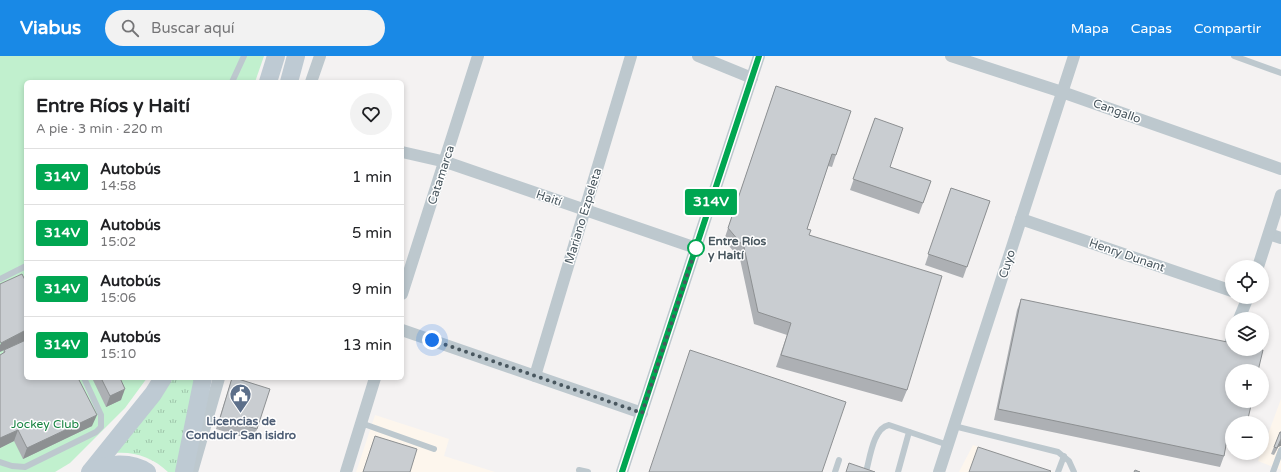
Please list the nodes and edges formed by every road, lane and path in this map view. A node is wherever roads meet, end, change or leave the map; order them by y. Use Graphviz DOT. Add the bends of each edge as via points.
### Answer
graph roads {
  1 [pos="244,56"];
  2 [pos="276,56"];
  3 [pos="296,56"];
  4 [pos="320,56"];
  5 [pos="478,56"];
  6 [pos="631,56"];
  7 [pos="698,56"];
  8 [pos="759,56"];
  9 [pos="952,56"];
  10 [pos="1074,56"];
  11 [pos="1234,56"];
  12 [pos="1281,73"];
  13 [pos="752,78"];
  14 [pos="233,80"];
  15 [pos="269,80"];
  16 [pos="289,80"];
  17 [pos="312,80"];
  18 [pos="1062,92"];
  19 [pos="404,152"];
  20 [pos="446,162"];
  21 [pos="1281,169"];
  22 [pos="1281,195"];
  23 [pos="585,210"];
  24 [pos="1021,219"];
  25 [pos="1269,234"];
  26 [pos="1281,238"];
  27 [pos="696,248"];
  28 [pos="1260,260"];
  29 [pos="24,268"];
  30 [pos="0,279"];
  31 [pos="404,288"];
  32 [pos="1225,289"];
  33 [pos="404,331"];
  34 [pos="535,376"];
  35 [pos="85,380"];
  36 [pos="162,380"];
  37 [pos="203,380"];
  38 [pos="218,380"];
  39 [pos="374,380"];
  40 [pos="642,413"];
  41 [pos="361,423"];
  42 [pos="954,426"];
  43 [pos="909,432"];
  44 [pos="948,445"];
  45 [pos="434,449"];
  46 [pos="1281,450"];
  47 [pos="1064,456"];
  48 [pos="839,460"];
  49 [pos="0,462"];
  50 [pos="579,470"];
  51 [pos="90,471"];
  52 [pos="147,472"];
  53 [pos="184,472"];
  54 [pos="192,472"];
  55 [pos="346,472"];
  56 [pos="588,472"];
  57 [pos="622,472"];
  58 [pos="835,472"];
  59 [pos="866,472"];
  60 [pos="898,472"];
  61 [pos="939,472"];
  62 [pos="1058,472"];
  63 [pos="1074,472"];
  64 [pos="1273,472"];
  1 -- 14 [label="lane"];
  2 -- 15 [label="main road"];
  3 -- 16 [label="main road"];
  4 -- 17 [label="street"];
  5 -- 20 [label="street, Catamarca"];
  6 -- 23 [label="street, Mariano Ezpeleta"];
  7 -- 13 [label="street"];
  8 -- 13 [label="street"];
  9 -- 18 [label="street, Cangallo"];
  10 -- 18 [label="street, Cuyo"];
  11 -- 12 [label="lane"];
  13 -- 27 [label="street"];
  18 -- 21 [label="street, Cangallo"];
  18 -- 24 [label="street, Cuyo"];
  19 -- 20 [label="street, Haití"];
  20 -- 23 [label="street, Haití"];
  20 -- 31 [label="street, Catamarca"];
  22 -- 25 [label="street"];
  23 -- 27 [label="street, Haití"];
  23 -- 34 [label="street, Mariano Ezpeleta"];
  24 -- 32 [label="street, Henry Dunant"];
  24 -- 42 [label="street, Cuyo"];
  25 -- 26 [label="street"];
  25 -- 28 [label="street"];
  27 -- 40 [label="street"];
  29 -- 30 [label="lane" via="20,273"];
  33 -- 34 [label="street"];
  34 -- 40 [label="street"];
  35 -- 49 [label="lane" via="100,415 101,427 96,432 25,467"];
  36 -- 51 [label="main road"];
  37 -- 53 [label="main road"];
  38 -- 54 [label="street"];
  39 -- 41 [label="street"];
  40 -- 57 [label="street"];
  41 -- 45 [label="lane"];
  41 -- 55 [label="street"];
  42 -- 44 [label="street, Cuyo"];
  42 -- 47 [label="lane" via="1058,452"];
  43 -- 44 [label="lane"];
  43 -- 59 [label="lane" via="889,425 883,426 878,432"];
  43 -- 60 [label="lane"];
  44 -- 61 [label="street, Cuyo"];
  46 -- 64 [label="lane"];
  47 -- 62 [label="lane"];
  47 -- 63 [label="lane"];
  48 -- 58 [label="lane"];
  50 -- 56 [label="lane"];
  51 -- 52 [label="main road" via="109,464 125,464"];
}
